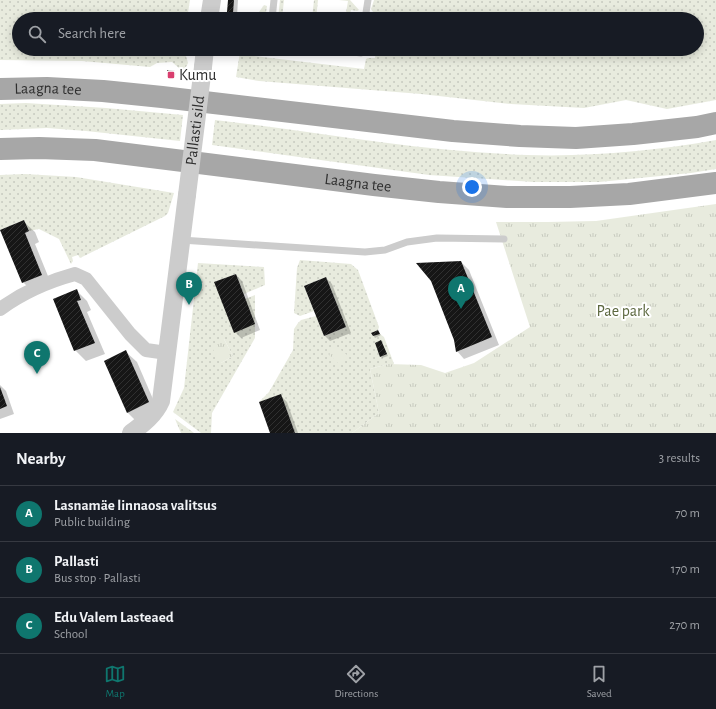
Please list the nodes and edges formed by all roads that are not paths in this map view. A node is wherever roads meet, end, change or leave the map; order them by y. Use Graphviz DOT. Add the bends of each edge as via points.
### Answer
graph roads {
  1 [pos="212,0"];
  2 [pos="274,0"];
  3 [pos="368,0"];
  4 [pos="210,12"];
  5 [pos="273,12"];
  6 [pos="366,12"];
  7 [pos="204,56"];
  8 [pos="0,89"];
  9 [pos="716,123"];
  10 [pos="0,150"];
  11 [pos="716,183"];
  12 [pos="504,239"];
  13 [pos="181,240"];
  14 [pos="0,309"];
  15 [pos="167,354"];
  16 [pos="131,433"];
  1 -- 4 [label="street"];
  2 -- 5 [label="lane"];
  3 -- 6 [label="lane"];
  7 -- 13 [label="street, Pallasti sild, bridge"];
  8 -- 9 [label="main road, Laagna tee" via="103,91 520,136 576,138 633,134"];
  10 -- 11 [label="main road, Laagna tee" via="96,150 374,185 507,197 629,194"];
  12 -- 13 [label="lane" via="437,238 365,252"];
  13 -- 15 [label="street, Pallasti sild"];
  14 -- 15 [label="street" via="13,299 59,278 75,274 86,279 146,350"];
  15 -- 16 [label="street, Pallasti sild" via="163,392 158,409"];
}
